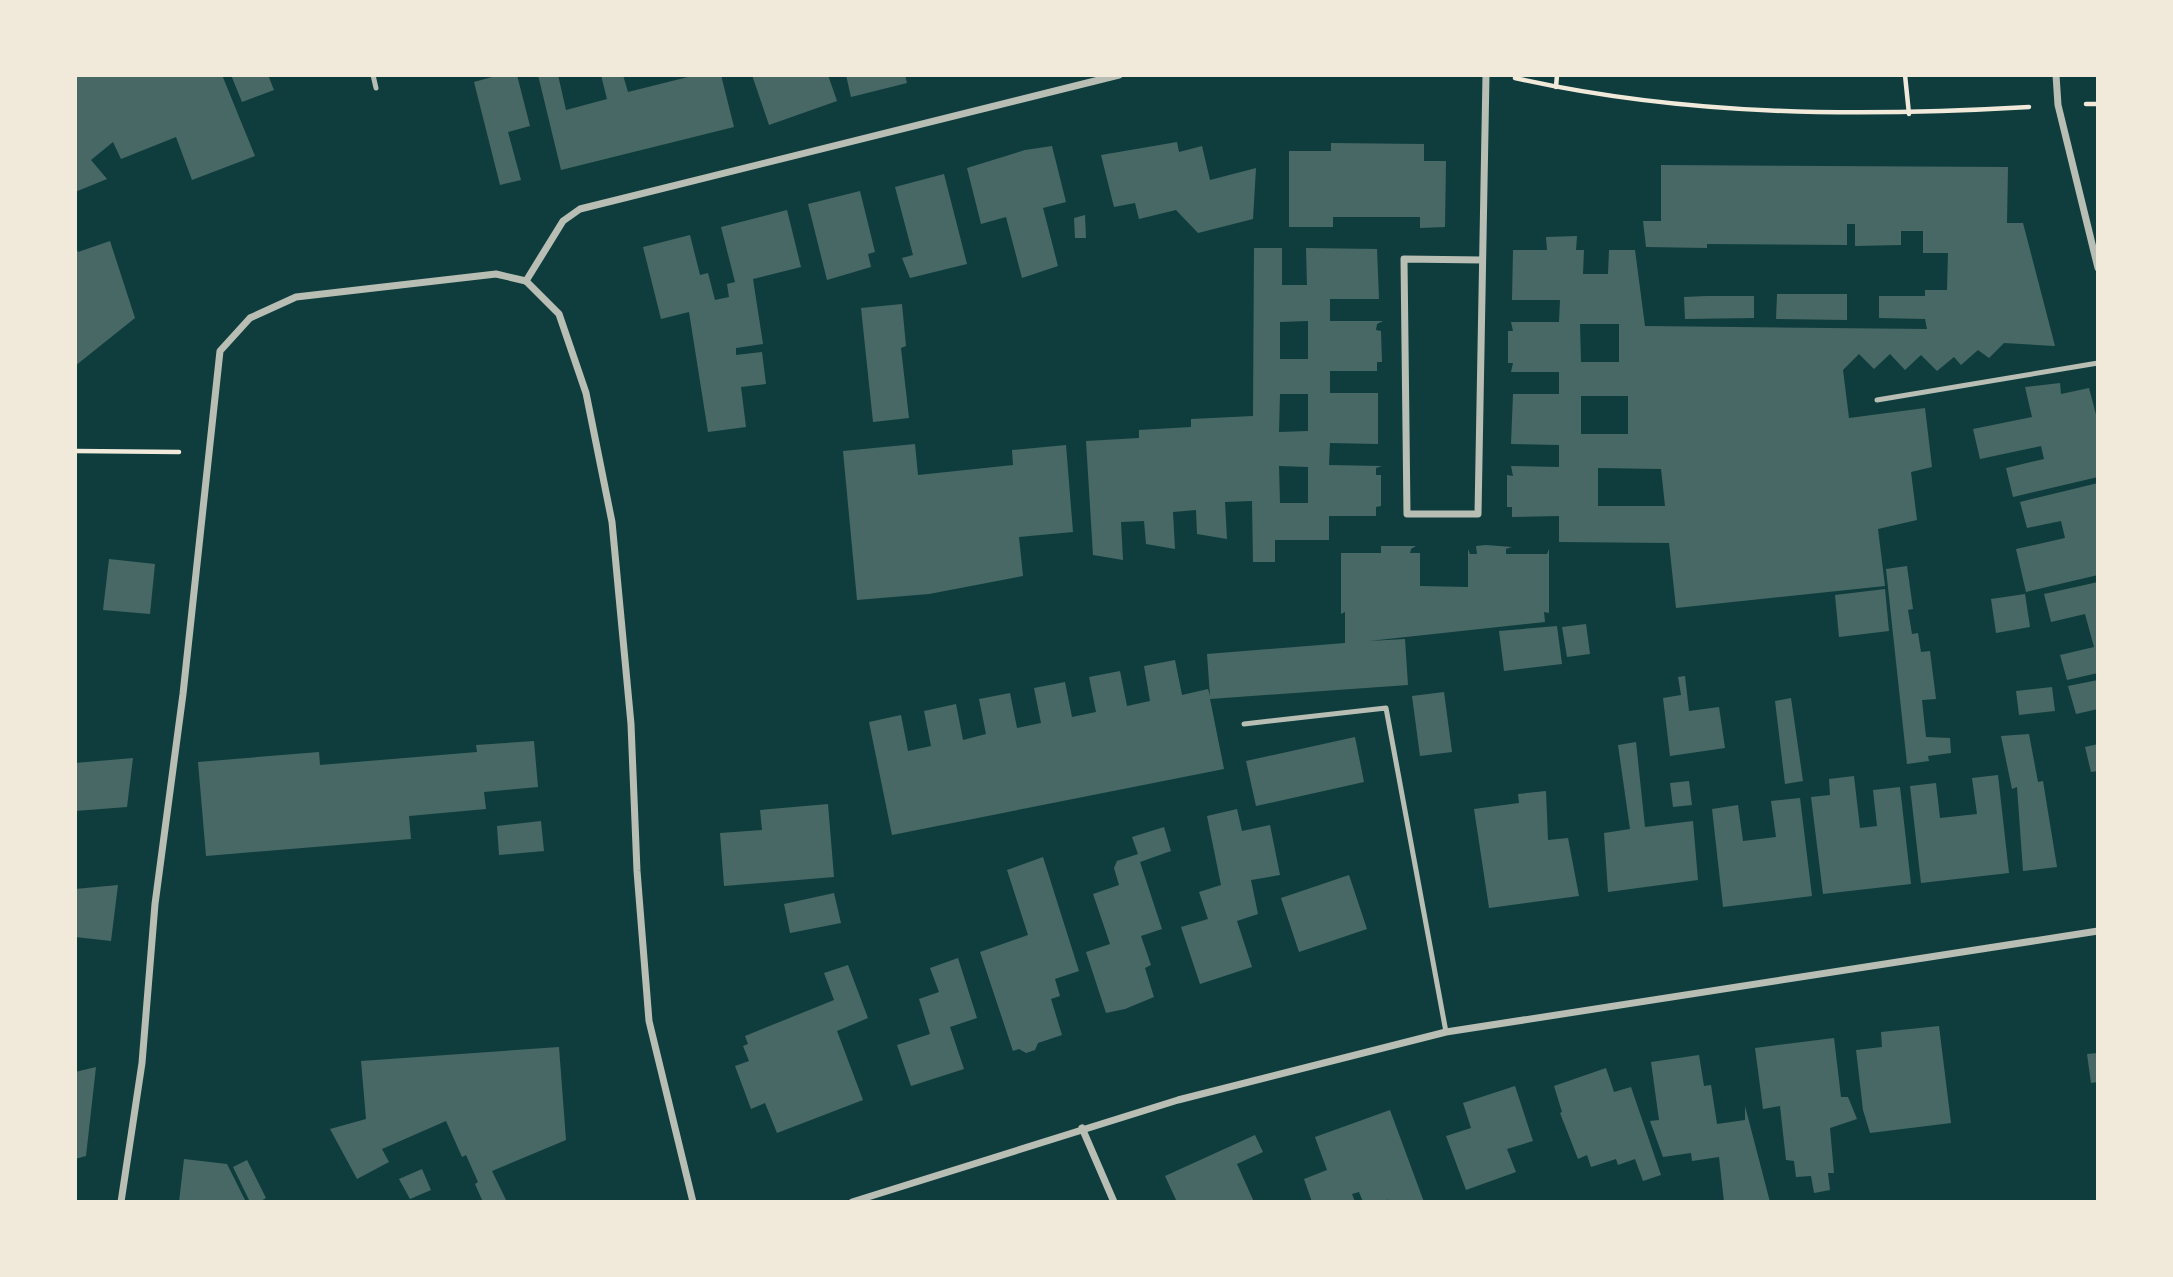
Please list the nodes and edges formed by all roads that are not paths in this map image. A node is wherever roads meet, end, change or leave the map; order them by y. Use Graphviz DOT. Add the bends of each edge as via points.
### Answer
graph roads {
  1 [pos="373,75"];
  2 [pos="1119,75"];
  3 [pos="1486,75"];
  4 [pos="2056,75"];
  5 [pos="376,88"];
  6 [pos="1482,260"];
  7 [pos="2098,268"];
  8 [pos="526,281"];
  9 [pos="2098,363"];
  10 [pos="1877,400"];
  11 [pos="1244,724"];
  12 [pos="2098,931"];
  13 [pos="1446,1032"];
  14 [pos="1082,1128"];
  15 [pos="121,1202"];
  16 [pos="693,1202"];
  17 [pos="852,1202"];
  18 [pos="1114,1202"];
  1 -- 5 [label="lane"];
  2 -- 8 [label="street" via="580,209 563,220"];
  3 -- 6 [label="street"];
  4 -- 7 [label="street" via="2058,105"];
  6 -- 6 [label="street" via="1478,514 1407,514 1404,259"];
  8 -- 15 [label="street" via="496,274 296,297 250,318 220,351 155,904 142,1063"];
  8 -- 16 [label="street" via="559,314 586,393 612,522 631,724 649,1021"];
  9 -- 10 [label="lane"];
  11 -- 13 [label="lane" via="1387,708"];
  12 -- 13 [label="street"];
  13 -- 14 [label="street" via="1249,1080"];
  14 -- 17 [label="street"];
  14 -- 18 [label="street"];
}
